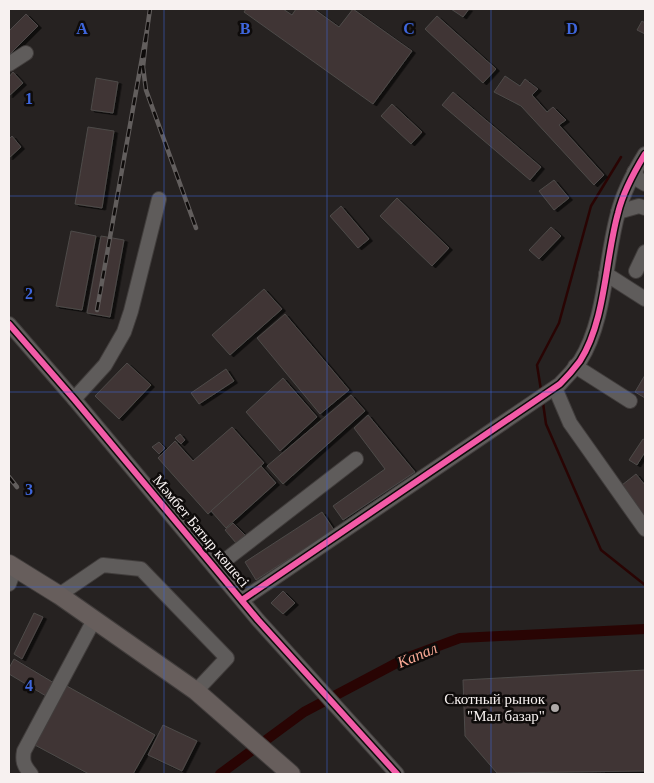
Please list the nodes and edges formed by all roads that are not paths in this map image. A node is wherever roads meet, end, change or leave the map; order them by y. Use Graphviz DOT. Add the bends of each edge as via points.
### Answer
graph roads {
  1 [pos="26,53"];
  2 [pos="9,64"];
  3 [pos="645,154"];
  4 [pos="634,172"];
  5 [pos="645,184"];
  6 [pos="158,199"];
  7 [pos="645,208"];
  8 [pos="618,212"];
  9 [pos="645,252"];
  10 [pos="636,271"];
  11 [pos="606,274"];
  12 [pos="645,299"];
  13 [pos="9,324"];
  14 [pos="575,366"];
  15 [pos="546,394"];
  16 [pos="74,399"];
  17 [pos="630,401"];
  18 [pos="356,459"];
  19 [pos="645,529"];
  20 [pos="12,566"];
  21 [pos="215,568"];
  22 [pos="9,584"];
  23 [pos="59,595"];
  24 [pos="242,600"];
  25 [pos="94,620"];
  26 [pos="196,691"];
  27 [pos="32,774"];
  28 [pos="291,774"];
  29 [pos="397,774"];
  1 -- 2 [label="street"];
  3 -- 4 [label="street"];
  4 -- 5 [label="street"];
  4 -- 8 [label="street"];
  6 -- 16 [label="street" via="124,332 105,365"];
  7 -- 8 [label="street" via="639,206"];
  8 -- 11 [label="street"];
  9 -- 10 [label="street"];
  11 -- 12 [label="street"];
  11 -- 14 [label="street" via="593,332"];
  13 -- 16 [label="street, Мәмбет Батыр көшесі"];
  14 -- 15 [label="street" via="560,384"];
  14 -- 17 [label="street"];
  15 -- 19 [label="street" via="570,422"];
  15 -- 24 [label="street"];
  16 -- 21 [label="street, Мәмбет Батыр көшесі"];
  18 -- 21 [label="street"];
  20 -- 22 [label="street"];
  20 -- 23 [label="main road"];
  21 -- 24 [label="street, Мәмбет Батыр көшесі"];
  23 -- 25 [label="main road"];
  23 -- 26 [label="street" via="102,565 141,569 227,658"];
  24 -- 29 [label="street, Мәмбет Батыр көшесі"];
  25 -- 26 [label="main road"];
  25 -- 27 [label="street" via="24,751 25,767"];
  26 -- 28 [label="main road"];
}
